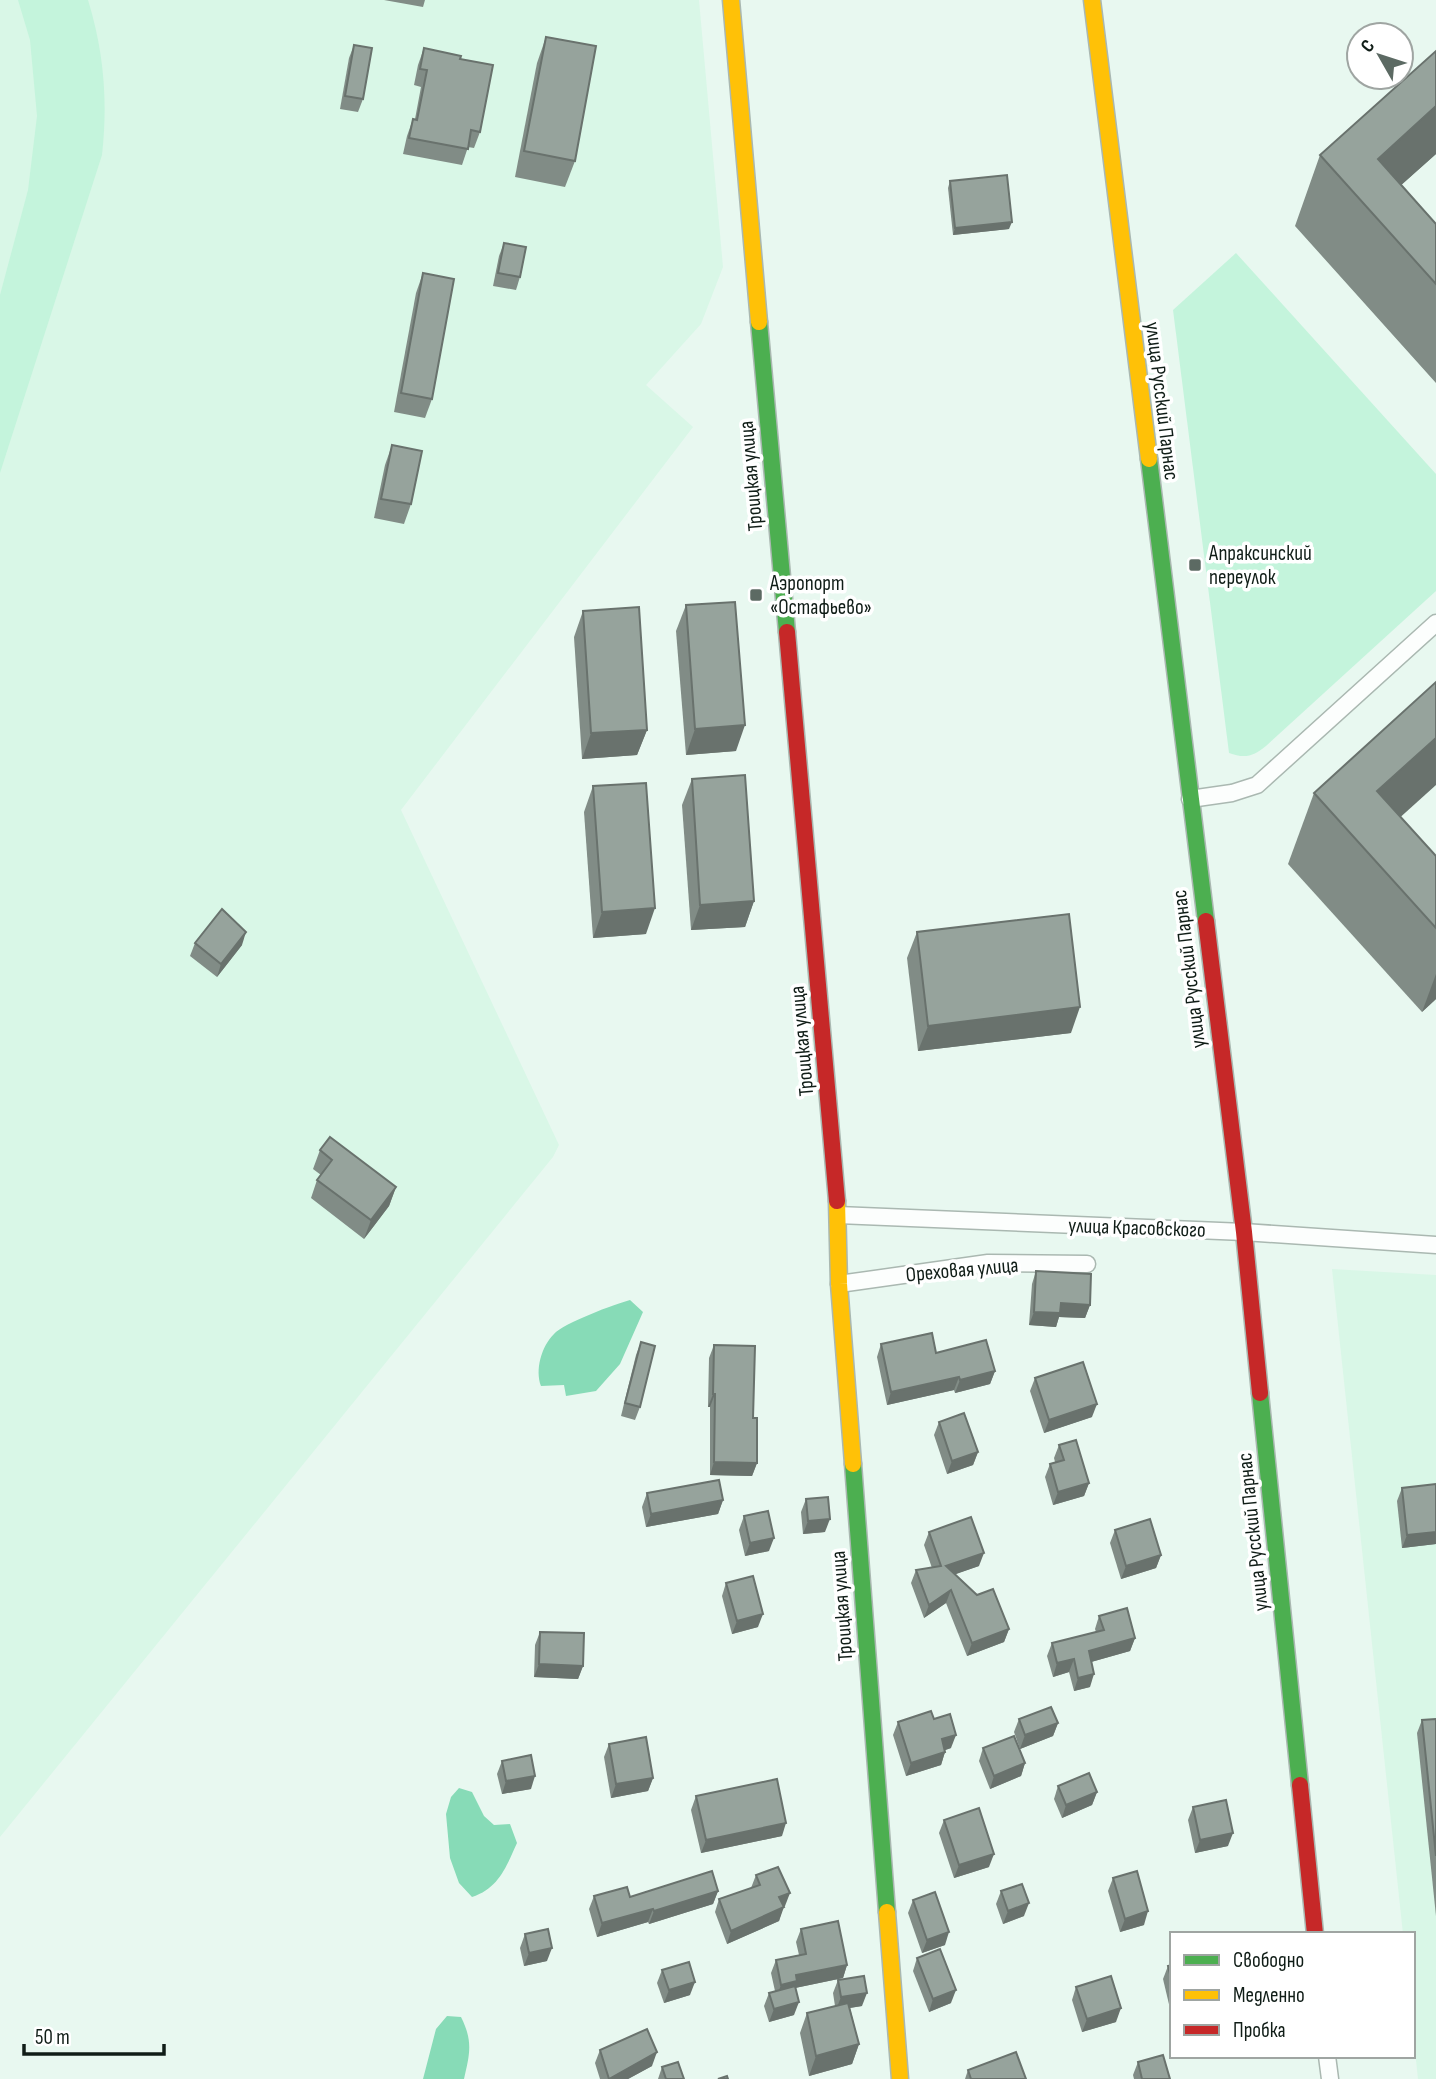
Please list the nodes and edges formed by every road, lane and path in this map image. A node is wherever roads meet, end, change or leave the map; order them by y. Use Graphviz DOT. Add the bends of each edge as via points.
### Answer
graph roads {
  1 [pos="731,0"];
  2 [pos="1092,0"];
  3 [pos="1436,623"];
  4 [pos="1190,799"];
  5 [pos="838,1215"];
  6 [pos="1244,1232"];
  7 [pos="1436,1245"];
  8 [pos="1087,1264"];
  9 [pos="839,1284"];
  10 [pos="1315,1932"];
  11 [pos="1327,2058"];
  12 [pos="900,2079"];
  13 [pos="1330,2079"];
  1 -- 5 [label="street, Троицкая улица"];
  2 -- 4 [label="street, улица Русский Парнас"];
  3 -- 4 [label="street" via="1257,785"];
  4 -- 6 [label="street, улица Русский Парнас"];
  5 -- 6 [label="street, улица Красовского"];
  5 -- 9 [label="street, Троицкая улица"];
  6 -- 7 [label="street, улица Красовского"];
  6 -- 10 [label="street, улица Русский Парнас"];
  8 -- 9 [label="street, Ореховая улица" via="988,1263"];
  9 -- 12 [label="street, Троицкая улица"];
  11 -- 13 [label="street"];
}
